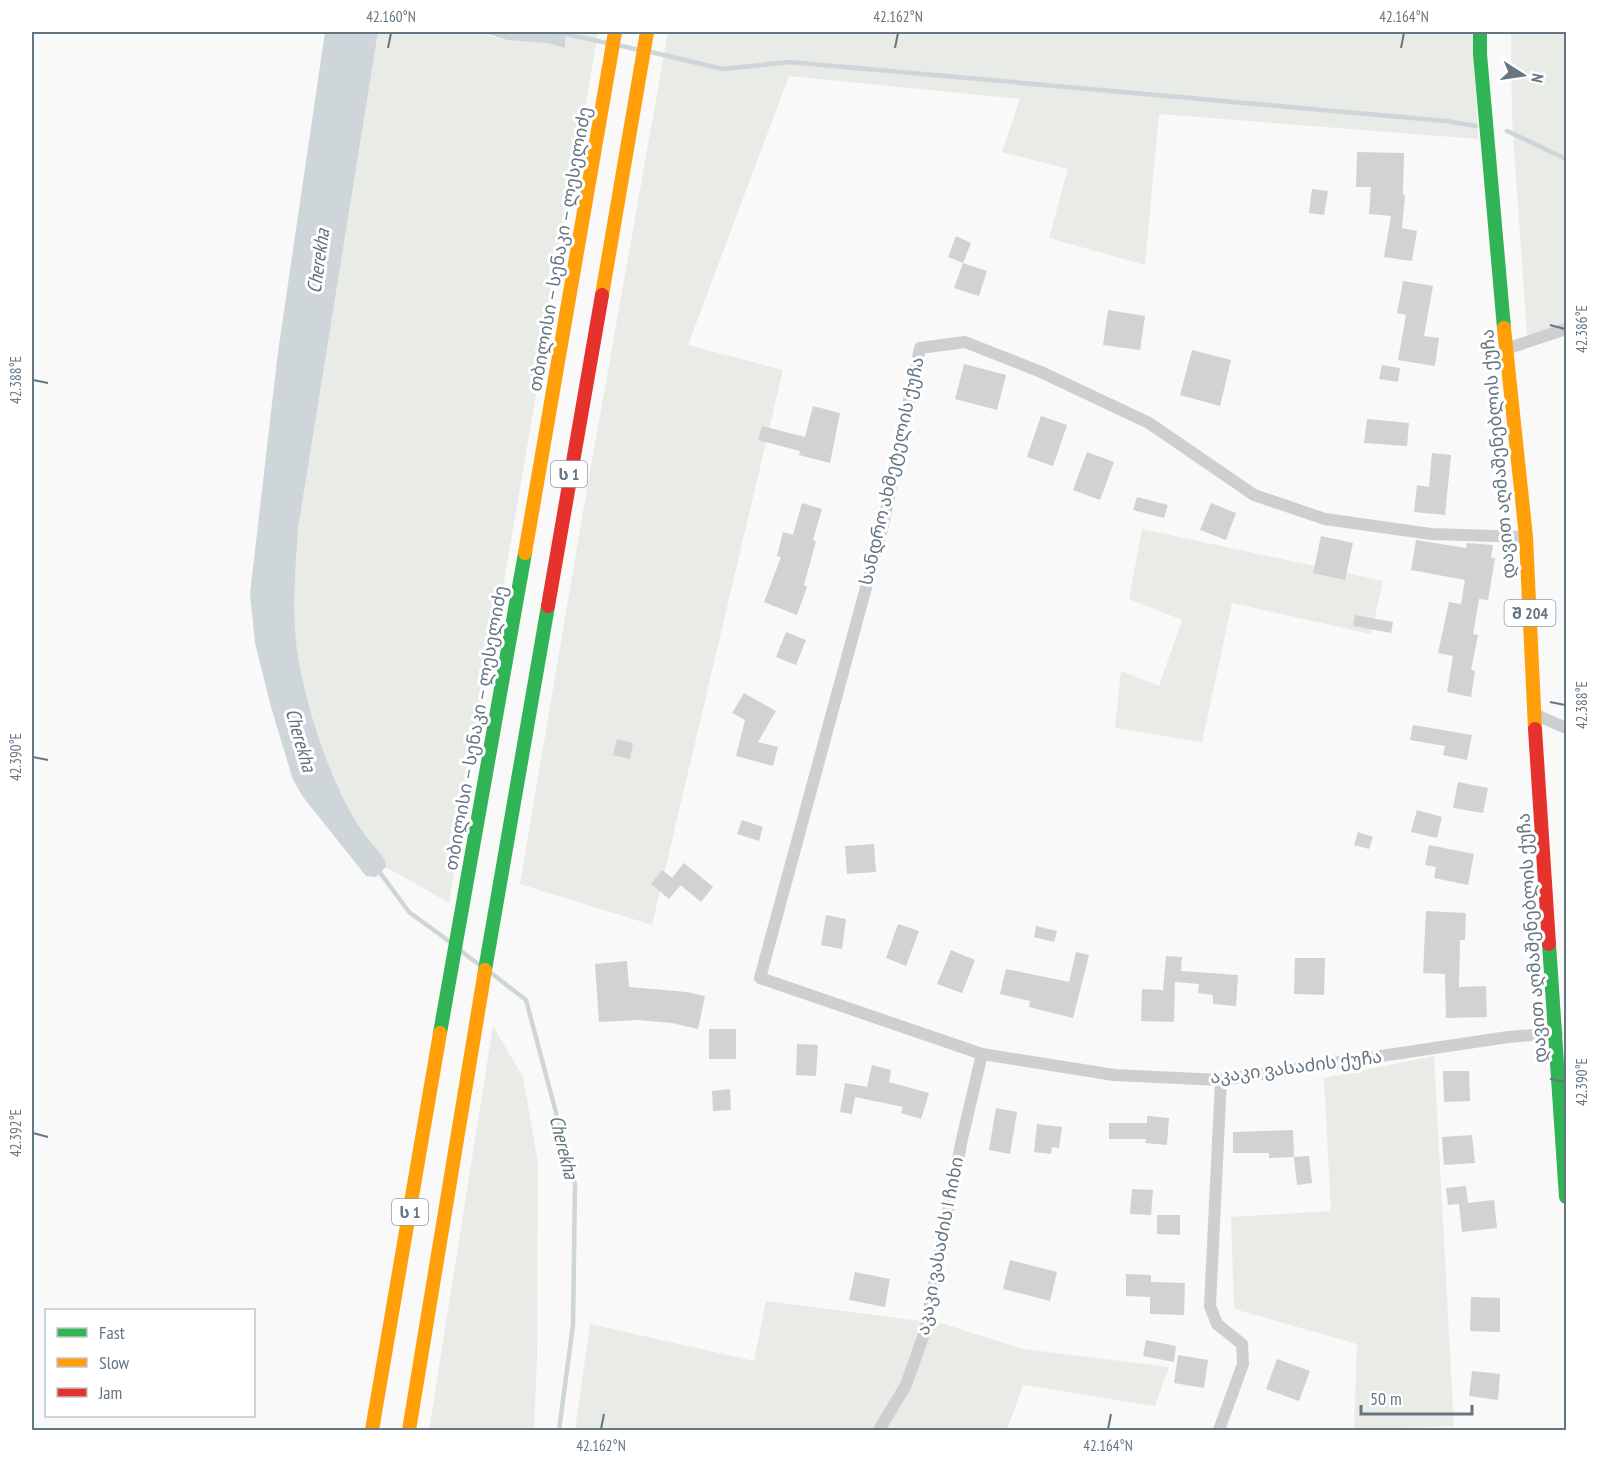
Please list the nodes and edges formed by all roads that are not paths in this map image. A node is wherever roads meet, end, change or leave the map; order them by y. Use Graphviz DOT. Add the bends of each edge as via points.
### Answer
graph roads {
  1 [pos="615,32"];
  2 [pos="647,32"];
  3 [pos="1480,32"];
  4 [pos="1566,329"];
  5 [pos="1506,348"];
  6 [pos="1526,537"];
  7 [pos="1534,714"];
  8 [pos="1566,729"];
  9 [pos="760,978"];
  10 [pos="1557,1033"];
  11 [pos="982,1054"];
  12 [pos="1221,1080"];
  13 [pos="1566,1197"];
  14 [pos="372,1431"];
  15 [pos="409,1431"];
  16 [pos="879,1431"];
  17 [pos="1219,1431"];
  1 -- 14 [label="main road, თბილისი — სენაკი — ლესელიძე / ს 1"];
  2 -- 15 [label="main road, ს 1"];
  3 -- 5 [label="main road, დავით აღმაშენებლის ქუჩა / შ 204"];
  4 -- 5 [label="street"];
  5 -- 6 [label="main road, დავით აღმაშენებლის ქუჩა / შ 204"];
  6 -- 7 [label="main road, დავით აღმაშენებლის ქუჩა / შ 204"];
  6 -- 9 [label="street, სანდრო ახმეტელის ქუჩა" via="1431,534 1325,519 1254,495 1149,423 1041,372 965,342 920,348 883,525"];
  7 -- 8 [label="street"];
  7 -- 10 [label="main road, დავით აღმაშენებლის ქუჩა / შ 204"];
  9 -- 11 [label="street, აკაკი ვასაძის ქუჩა"];
  10 -- 12 [label="street, აკაკი ვასაძის ქუჩა"];
  10 -- 13 [label="main road, დავით აღმაშენებლის ქუჩა / შ 204"];
  11 -- 12 [label="street, აკაკი ვასაძის ქუჩა" via="1114,1075"];
  11 -- 16 [label="street, აკაკი ვასაძის I ჩიხი" via="925,1331 906,1385"];
  12 -- 17 [label="street" via="1210,1306 1218,1324 1242,1344 1243,1364"];
}
